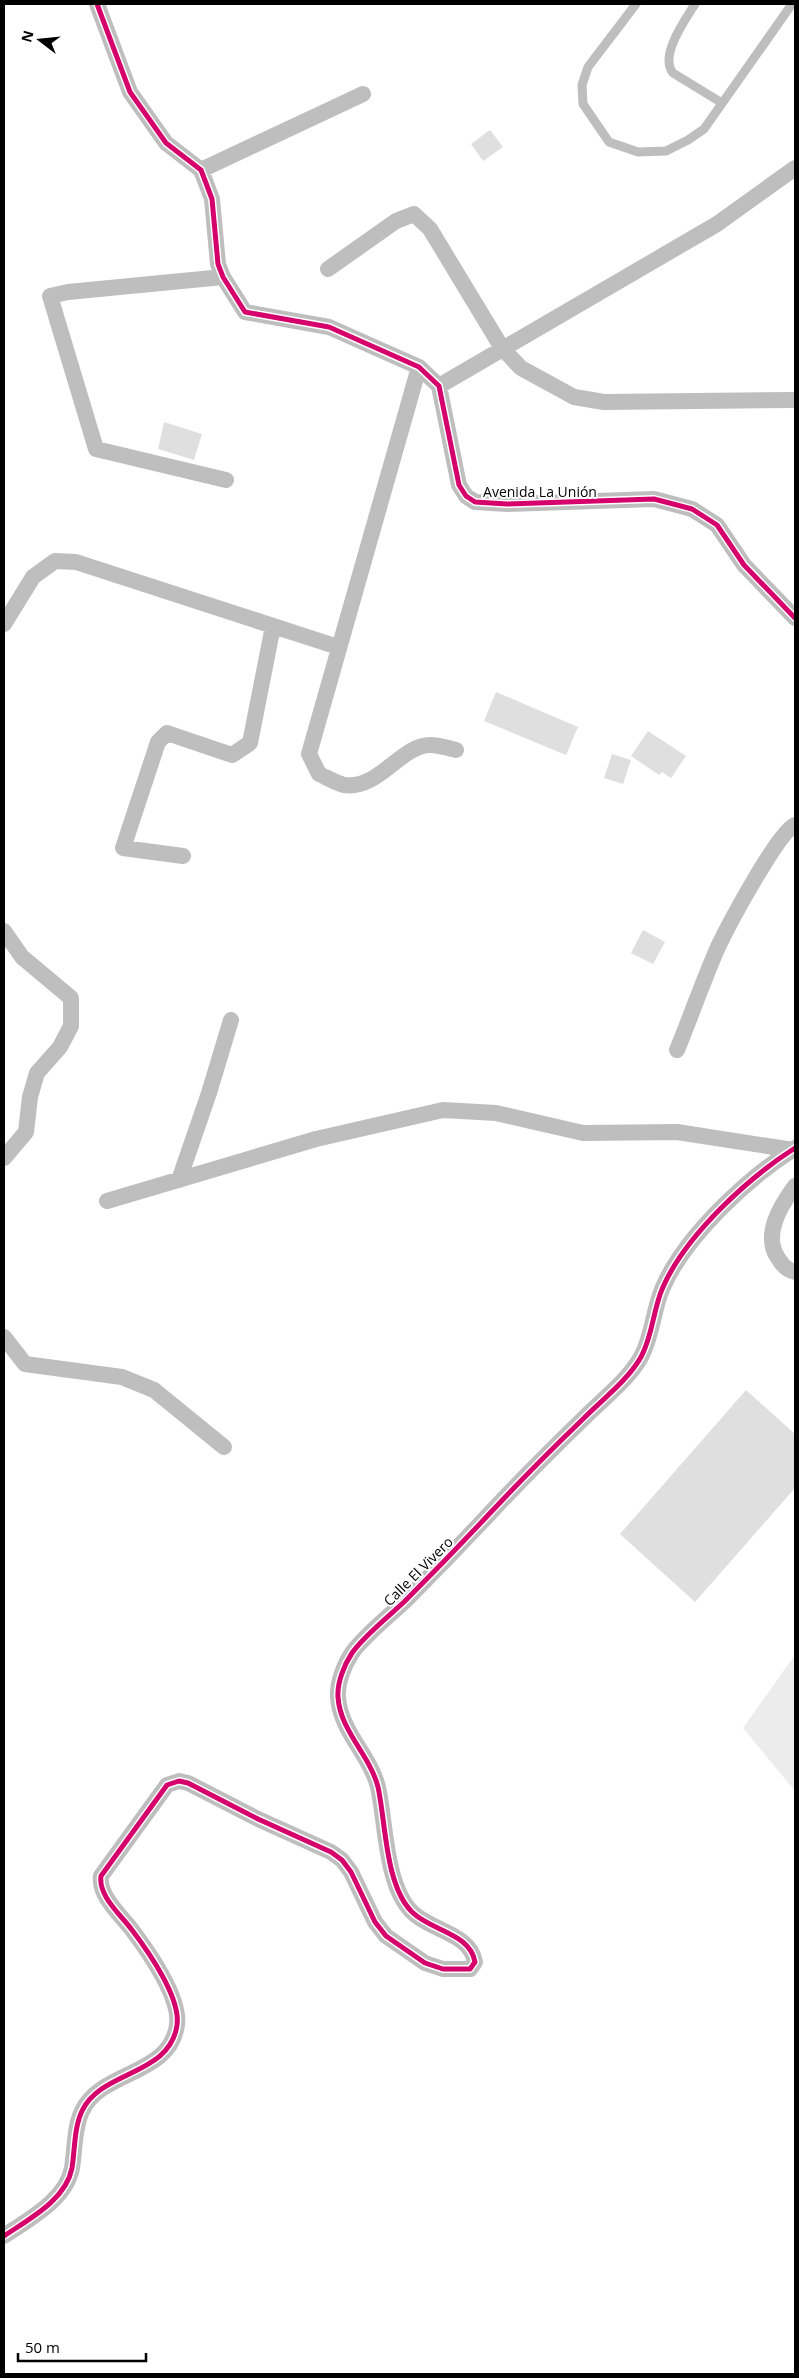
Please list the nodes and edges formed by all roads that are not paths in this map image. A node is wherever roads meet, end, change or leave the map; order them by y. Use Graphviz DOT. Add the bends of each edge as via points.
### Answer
graph roads {
  1 [pos="97,4"];
  2 [pos="636,4"];
  3 [pos="695,4"];
  4 [pos="792,4"];
  5 [pos="363,94"];
  6 [pos="722,103"];
  7 [pos="795,168"];
  8 [pos="202,170"];
  9 [pos="328,269"];
  10 [pos="223,278"];
  11 [pos="502,348"];
  12 [pos="419,367"];
  13 [pos="440,386"];
  14 [pos="795,400"];
  15 [pos="226,480"];
  16 [pos="795,618"];
  17 [pos="4,624"];
  18 [pos="274,626"];
  19 [pos="338,647"];
  20 [pos="456,750"];
  21 [pos="795,825"];
  22 [pos="183,856"];
  23 [pos="4,931"];
  24 [pos="231,1020"];
  25 [pos="677,1050"];
  26 [pos="794,1149"];
  27 [pos="4,1158"];
  28 [pos="179,1180"];
  29 [pos="795,1186"];
  30 [pos="106,1201"];
  31 [pos="795,1272"];
  32 [pos="4,1337"];
  33 [pos="224,1447"];
  34 [pos="4,2236"];
  1 -- 8 [label="street" via="130,92 166,143"];
  2 -- 6 [label="lane" via="588,67 582,85 583,104 609,142 638,152 666,151 704,129"];
  3 -- 6 [label="lane" via="672,44 669,68"];
  4 -- 6 [label="lane"];
  5 -- 8 [label="street"];
  7 -- 11 [label="street" via="717,224"];
  8 -- 10 [label="street" via="212,198 218,264"];
  9 -- 11 [label="street" via="396,221 414,214 430,229"];
  10 -- 12 [label="street" via="245,312 329,327"];
  10 -- 15 [label="street" via="50,296 96,449"];
  11 -- 13 [label="street"];
  11 -- 14 [label="street" via="521,368 574,396 604,402"];
  12 -- 13 [label="street"];
  12 -- 19 [label="street"];
  13 -- 16 [label="street, Avenida La Unión" via="459,485 475,502 654,499 692,509 717,525 744,565"];
  17 -- 18 [label="street" via="33,577 55,561 76,562"];
  18 -- 19 [label="street"];
  18 -- 22 [label="street" via="250,743 232,755 167,733 158,742 123,848"];
  19 -- 20 [label="street" via="309,754 319,774 344,785 364,782 412,750 428,745"];
  21 -- 25 [label="street" via="771,852 719,946"];
  23 -- 27 [label="street" via="22,957 71,998 71,1026 60,1047 37,1073 26,1132"];
  24 -- 28 [label="street"];
  26 -- 28 [label="street" via="677,1132 583,1133 496,1113 443,1110 316,1139"];
  26 -- 34 [label="street, Calle El Vivero" via="755,1177 676,1261 661,1290 652,1330 641,1357 623,1380 352,1652 341,1676 338,1694 340,1714 374,1776 390,1864 398,1889 411,1912 474,1952 475,1962 470,1969 443,1969 425,1963 386,1936 375,1922 351,1872 331,1852 200,1788 173,1782 160,1792 100,1882 105,1895 165,1982 174,2003 177,2025 166,2051 144,2068 102,2088 91,2098 82,2111 72,2170 62,2191"];
  28 -- 30 [label="street"];
  29 -- 31 [label="street" via="784,1200 772,1228 773,1251 785,1269"];
  32 -- 33 [label="street" via="25,1364 122,1377 154,1390"];
}
